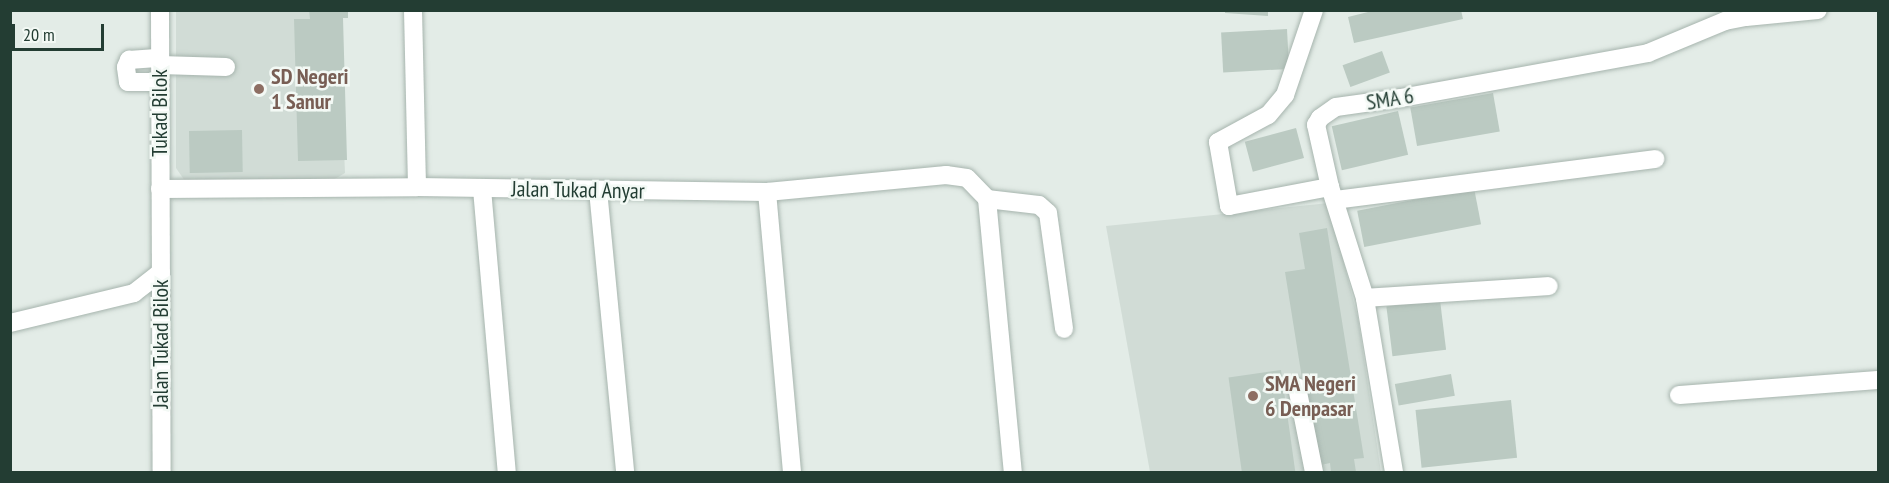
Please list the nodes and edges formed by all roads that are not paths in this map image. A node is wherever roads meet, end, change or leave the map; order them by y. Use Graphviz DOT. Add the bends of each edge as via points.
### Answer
graph roads {
  1 [pos="160,10"];
  2 [pos="413,10"];
  3 [pos="1314,10"];
  4 [pos="1818,10"];
  5 [pos="1724,16"];
  6 [pos="226,67"];
  7 [pos="160,68"];
  8 [pos="1655,159"];
  9 [pos="417,187"];
  10 [pos="482,189"];
  11 [pos="598,190"];
  12 [pos="160,192"];
  13 [pos="766,192"];
  14 [pos="1333,194"];
  15 [pos="987,199"];
  16 [pos="160,215"];
  17 [pos="161,272"];
  18 [pos="1549,286"];
  19 [pos="134,293"];
  20 [pos="1365,298"];
  21 [pos="161,304"];
  22 [pos="10,323"];
  23 [pos="1064,329"];
  24 [pos="1878,380"];
  25 [pos="1297,387"];
  26 [pos="1679,395"];
  27 [pos="162,472"];
  28 [pos="507,472"];
  29 [pos="625,472"];
  30 [pos="792,472"];
  31 [pos="1012,472"];
  32 [pos="1314,472"];
  33 [pos="1394,472"];
  1 -- 7 [label="street, Tukad Bilok"];
  2 -- 9 [label="street"];
  3 -- 14 [label="street" via="1285,95 1268,115 1218,142 1229,206"];
  4 -- 5 [label="street, SMA 6"];
  5 -- 14 [label="street, SMA 6" via="1648,53 1336,107 1316,125"];
  6 -- 7 [label="street"];
  7 -- 12 [label="street, Tukad Bilok"];
  8 -- 14 [label="street"];
  9 -- 10 [label="street, Jalan Tukad Anyar"];
  9 -- 12 [label="street, Jalan Tukad Anyar"];
  10 -- 11 [label="street, Jalan Tukad Anyar"];
  10 -- 28 [label="street"];
  11 -- 13 [label="street, Jalan Tukad Anyar"];
  11 -- 29 [label="street"];
  12 -- 16 [label="street, Tukad Bilok"];
  13 -- 15 [label="street, Jalan Tukad Anyar" via="946,175 967,178"];
  13 -- 30 [label="street"];
  14 -- 20 [label="street, SMA 6"];
  15 -- 23 [label="street" via="1039,205 1048,213"];
  15 -- 31 [label="street"];
  16 -- 17 [label="street, Jalan Tukad Bilok"];
  17 -- 19 [label="street"];
  17 -- 21 [label="street, Jalan Tukad Bilok"];
  18 -- 20 [label="street"];
  19 -- 21 [label="street"];
  19 -- 22 [label="street"];
  20 -- 33 [label="street, SMA 6"];
  21 -- 27 [label="street, Jalan Tukad Bilok"];
  24 -- 26 [label="street"];
  25 -- 32 [label="street"];
}
